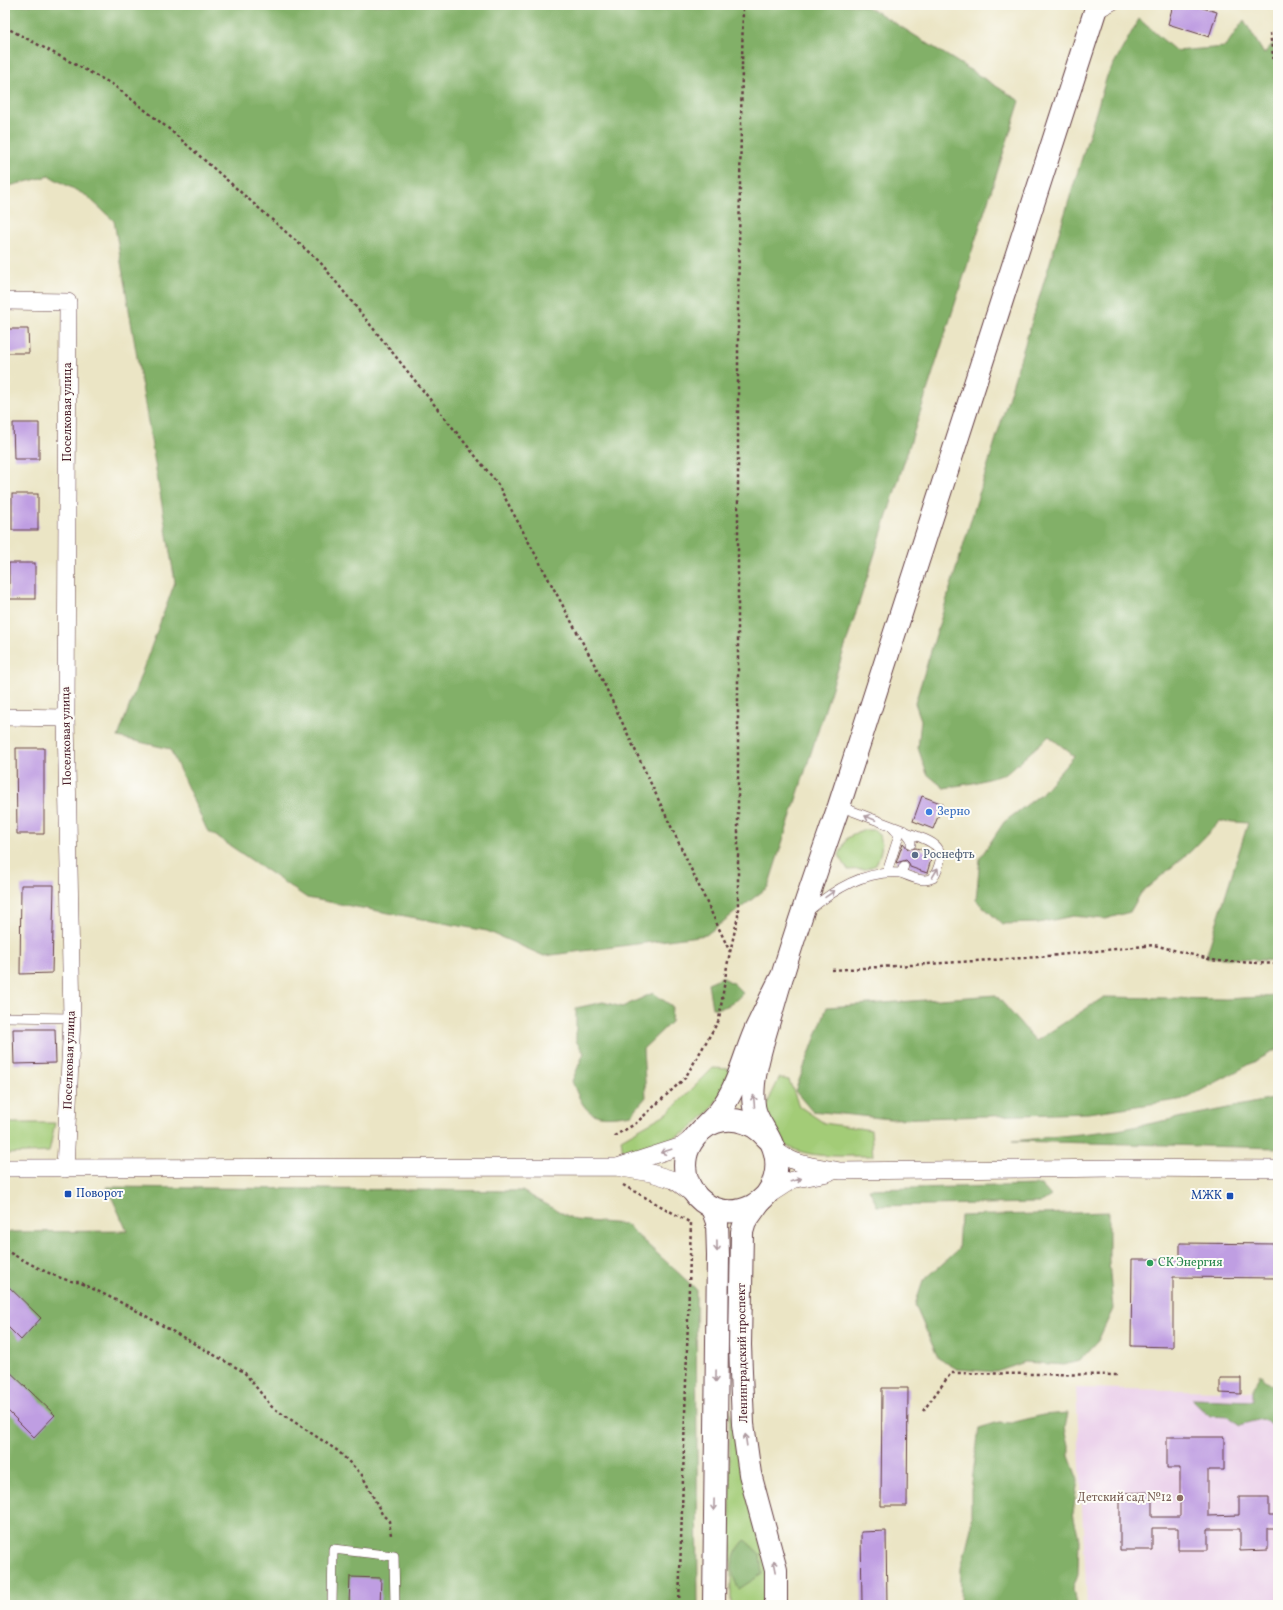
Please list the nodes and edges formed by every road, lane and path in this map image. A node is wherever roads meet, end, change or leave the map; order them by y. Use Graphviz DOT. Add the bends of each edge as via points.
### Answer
graph roads {
  1 [pos="743,5"];
  2 [pos="1114,5"];
  3 [pos="1096,10"];
  4 [pos="5,27"];
  5 [pos="1270,33"];
  6 [pos="1278,92"];
  7 [pos="5,301"];
  8 [pos="5,717"];
  9 [pos="66,718"];
  10 [pos="839,806"];
  11 [pos="892,827"];
  12 [pos="904,831"];
  13 [pos="911,844"];
  14 [pos="887,872"];
  15 [pos="800,918"];
  16 [pos="730,952"];
  17 [pos="1278,964"];
  18 [pos="832,970"];
  19 [pos="782,974"];
  20 [pos="5,1017"];
  21 [pos="72,1018"];
  22 [pos="699,1132"];
  23 [pos="614,1136"];
  24 [pos="774,1149"];
  25 [pos="5,1168"];
  26 [pos="65,1169"];
  27 [pos="1278,1169"];
  28 [pos="840,1171"];
  29 [pos="616,1174"];
  30 [pos="762,1199"];
  31 [pos="705,1203"];
  32 [pos="5,1250"];
  33 [pos="1119,1375"];
  34 [pos="923,1411"];
  35 [pos="392,1535"];
  36 [pos="332,1605"];
  37 [pos="395,1605"];
  38 [pos="679,1605"];
  39 [pos="714,1605"];
  40 [pos="776,1605"];
  1 -- 16 [label="path" via="738,306 738,916"];
  2 -- 3 [label="lane"];
  3 -- 10 [label="main road"];
  4 -- 16 [label="path" via="112,84 169,129 320,262 497,483 599,673"];
  5 -- 6 [label="path"];
  7 -- 9 [label="street, Поселковая улица" via="68,302"];
  8 -- 9 [label="street"];
  9 -- 21 [label="street, Поселковая улица"];
  11 -- 10 [label="lane, one-way"];
  10 -- 15 [label="main road"];
  11 -- 12 [label="lane"];
  11 -- 14 [label="lane" via="898,835"];
  12 -- 13 [label="lane" via="911,839"];
  14 -- 12 [label="lane, one-way" via="910,873 923,880 933,878 941,859 939,847 921,843"];
  15 -- 14 [label="lane, one-way" via="844,885"];
  15 -- 19 [label="main road"];
  16 -- 23 [label="path" via="719,1020 685,1078 634,1124"];
  17 -- 18 [label="path" via="1217,961 1154,945 1039,957"];
  19 -- 22 [label="main road" via="755,1032 732,1092 718,1113"];
  24 -- 19 [label="main road, one-way" via="753,1104 756,1071"];
  20 -- 21 [label="lane"];
  21 -- 26 [label="street, Поселковая улица"];
  22 -- 24 [label="main road" via="718,1121 744,1122 761,1131"];
  22 -- 29 [label="street, one-way" via="682,1146"];
  22 -- 31 [label="main road" via="689,1145 685,1161 686,1174 689,1186"];
  24 -- 28 [label="street" via="785,1158 798,1163"];
  24 -- 30 [label="main road" via="777,1162 775,1176 771,1189"];
  25 -- 26 [label="street"];
  26 -- 29 [label="street"];
  27 -- 28 [label="street"];
  30 -- 28 [label="street, one-way" via="792,1180"];
  29 -- 31 [label="street" via="651,1173 674,1180"];
  29 -- 38 [label="path" via="692,1223"];
  30 -- 31 [label="main road" via="742,1210 727,1211"];
  40 -- 30 [label="main road, Ленинградский проспект, one-way" via="776,1570 750,1474 741,1387 742,1232 745,1222"];
  31 -- 39 [label="main road, Ленинградский проспект, one-way" via="717,1222 718,1255"];
  32 -- 35 [label="path" via="38,1268 72,1283 79,1282 130,1307 244,1372 272,1407 338,1451 362,1475 382,1514 389,1521"];
  33 -- 34 [label="path" via="951,1373"];
  36 -- 37 [label="lane" via="333,1549 394,1556"];
}
